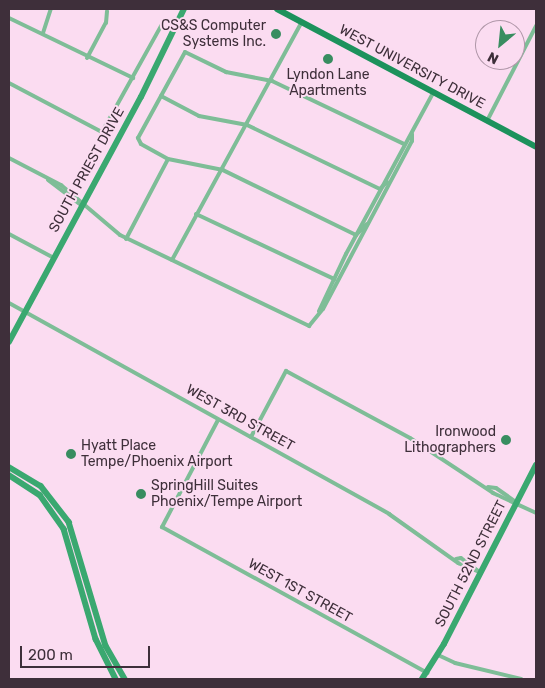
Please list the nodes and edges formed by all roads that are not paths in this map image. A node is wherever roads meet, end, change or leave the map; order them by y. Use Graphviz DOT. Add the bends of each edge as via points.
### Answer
graph roads {
  1 [pos="51,9"];
  2 [pos="184,9"];
  3 [pos="276,9"];
  4 [pos="107,11"];
  5 [pos="9,18"];
  6 [pos="302,22"];
  7 [pos="162,24"];
  8 [pos="536,26"];
  9 [pos="43,33"];
  10 [pos="87,58"];
  11 [pos="133,78"];
  12 [pos="272,81"];
  13 [pos="9,83"];
  14 [pos="433,93"];
  15 [pos="160,96"];
  16 [pos="487,121"];
  17 [pos="247,125"];
  18 [pos="412,134"];
  19 [pos="404,144"];
  20 [pos="536,147"];
  21 [pos="9,158"];
  22 [pos="168,158"];
  23 [pos="397,168"];
  24 [pos="223,170"];
  25 [pos="391,180"];
  26 [pos="380,189"];
  27 [pos="82,205"];
  28 [pos="196,214"];
  29 [pos="367,224"];
  30 [pos="9,234"];
  31 [pos="356,235"];
  32 [pos="126,238"];
  33 [pos="54,258"];
  34 [pos="172,260"];
  35 [pos="344,268"];
  36 [pos="333,280"];
  37 [pos="9,303"];
  38 [pos="319,311"];
  39 [pos="25,312"];
  40 [pos="9,342"];
  41 [pos="218,420"];
  42 [pos="251,437"];
  43 [pos="536,465"];
  44 [pos="9,467"];
  45 [pos="9,475"];
  46 [pos="40,495"];
  47 [pos="517,503"];
  48 [pos="536,513"];
  49 [pos="69,522"];
  50 [pos="481,573"];
  51 [pos="88,609"];
  52 [pos="101,632"];
  53 [pos="438,655"];
  54 [pos="109,662"];
  55 [pos="428,676"];
  56 [pos="116,679"];
  57 [pos="125,679"];
  58 [pos="422,679"];
  59 [pos="521,679"];
  1 -- 9 [label="street"];
  2 -- 27 [label="main road, SOUTH PRIEST DRIVE"];
  3 -- 6 [label="main road, WEST UNIVERSITY DRIVE"];
  4 -- 10 [label="street" via="106,23"];
  5 -- 9 [label="street"];
  6 -- 12 [label="street"];
  6 -- 14 [label="main road, WEST UNIVERSITY DRIVE"];
  7 -- 11 [label="street, SOUTH PRIEST DRIVE"];
  8 -- 16 [label="street"];
  9 -- 10 [label="street"];
  10 -- 11 [label="street"];
  11 -- 13 [label="street, SOUTH PRIEST DRIVE" via="106,130 99,132"];
  12 -- 15 [label="street" via="226,72 185,52"];
  12 -- 17 [label="street"];
  12 -- 19 [label="street"];
  14 -- 16 [label="main road, WEST UNIVERSITY DRIVE"];
  14 -- 18 [label="street"];
  15 -- 17 [label="street" via="199,116"];
  15 -- 22 [label="street" via="139,142"];
  16 -- 20 [label="main road, WEST UNIVERSITY DRIVE"];
  17 -- 24 [label="street"];
  17 -- 26 [label="street"];
  18 -- 19 [label="street"];
  18 -- 23 [label="street"];
  19 -- 23 [label="street"];
  19 -- 26 [label="street"];
  21 -- 27 [label="street" via="44,177"];
  22 -- 24 [label="street"];
  22 -- 32 [label="street"];
  23 -- 25 [label="street"];
  24 -- 28 [label="street"];
  24 -- 31 [label="street"];
  25 -- 26 [label="street"];
  25 -- 29 [label="street"];
  26 -- 31 [label="street"];
  27 -- 32 [label="street"];
  27 -- 33 [label="main road, SOUTH PRIEST DRIVE"];
  28 -- 34 [label="street"];
  28 -- 36 [label="street"];
  29 -- 31 [label="street"];
  29 -- 35 [label="street"];
  30 -- 33 [label="street"];
  31 -- 36 [label="street"];
  32 -- 34 [label="street"];
  33 -- 39 [label="main road, SOUTH PRIEST DRIVE"];
  34 -- 38 [label="street" via="309,326"];
  35 -- 36 [label="street"];
  35 -- 38 [label="street"];
  36 -- 38 [label="street"];
  37 -- 39 [label="street, WEST 3RD STREET"];
  39 -- 40 [label="main road, SOUTH PRIEST DRIVE"];
  39 -- 41 [label="street, WEST 3RD STREET"];
  41 -- 42 [label="street, WEST 3RD STREET"];
  41 -- 55 [label="street, WEST 1ST STREET" via="162,527"];
  42 -- 47 [label="street" via="286,371 410,438 493,493"];
  42 -- 50 [label="street, WEST 3RD STREET" via="389,514"];
  43 -- 47 [label="main road, SOUTH 52ND STREET"];
  44 -- 49 [label="main road" via="40,486"];
  45 -- 46 [label="main road"];
  46 -- 49 [label="main road" via="48,499"];
  46 -- 51 [label="main road" via="64,529"];
  47 -- 48 [label="street"];
  47 -- 50 [label="main road, SOUTH 52ND STREET"];
  49 -- 52 [label="main road"];
  50 -- 53 [label="main road, SOUTH 52ND STREET"];
  51 -- 52 [label="main road"];
  51 -- 54 [label="main road"];
  52 -- 54 [label="main road"];
  53 -- 55 [label="main road, SOUTH 52ND STREET"];
  53 -- 59 [label="street" via="456,663"];
  54 -- 56 [label="main road"];
  54 -- 57 [label="main road"];
  55 -- 58 [label="main road"];
}
